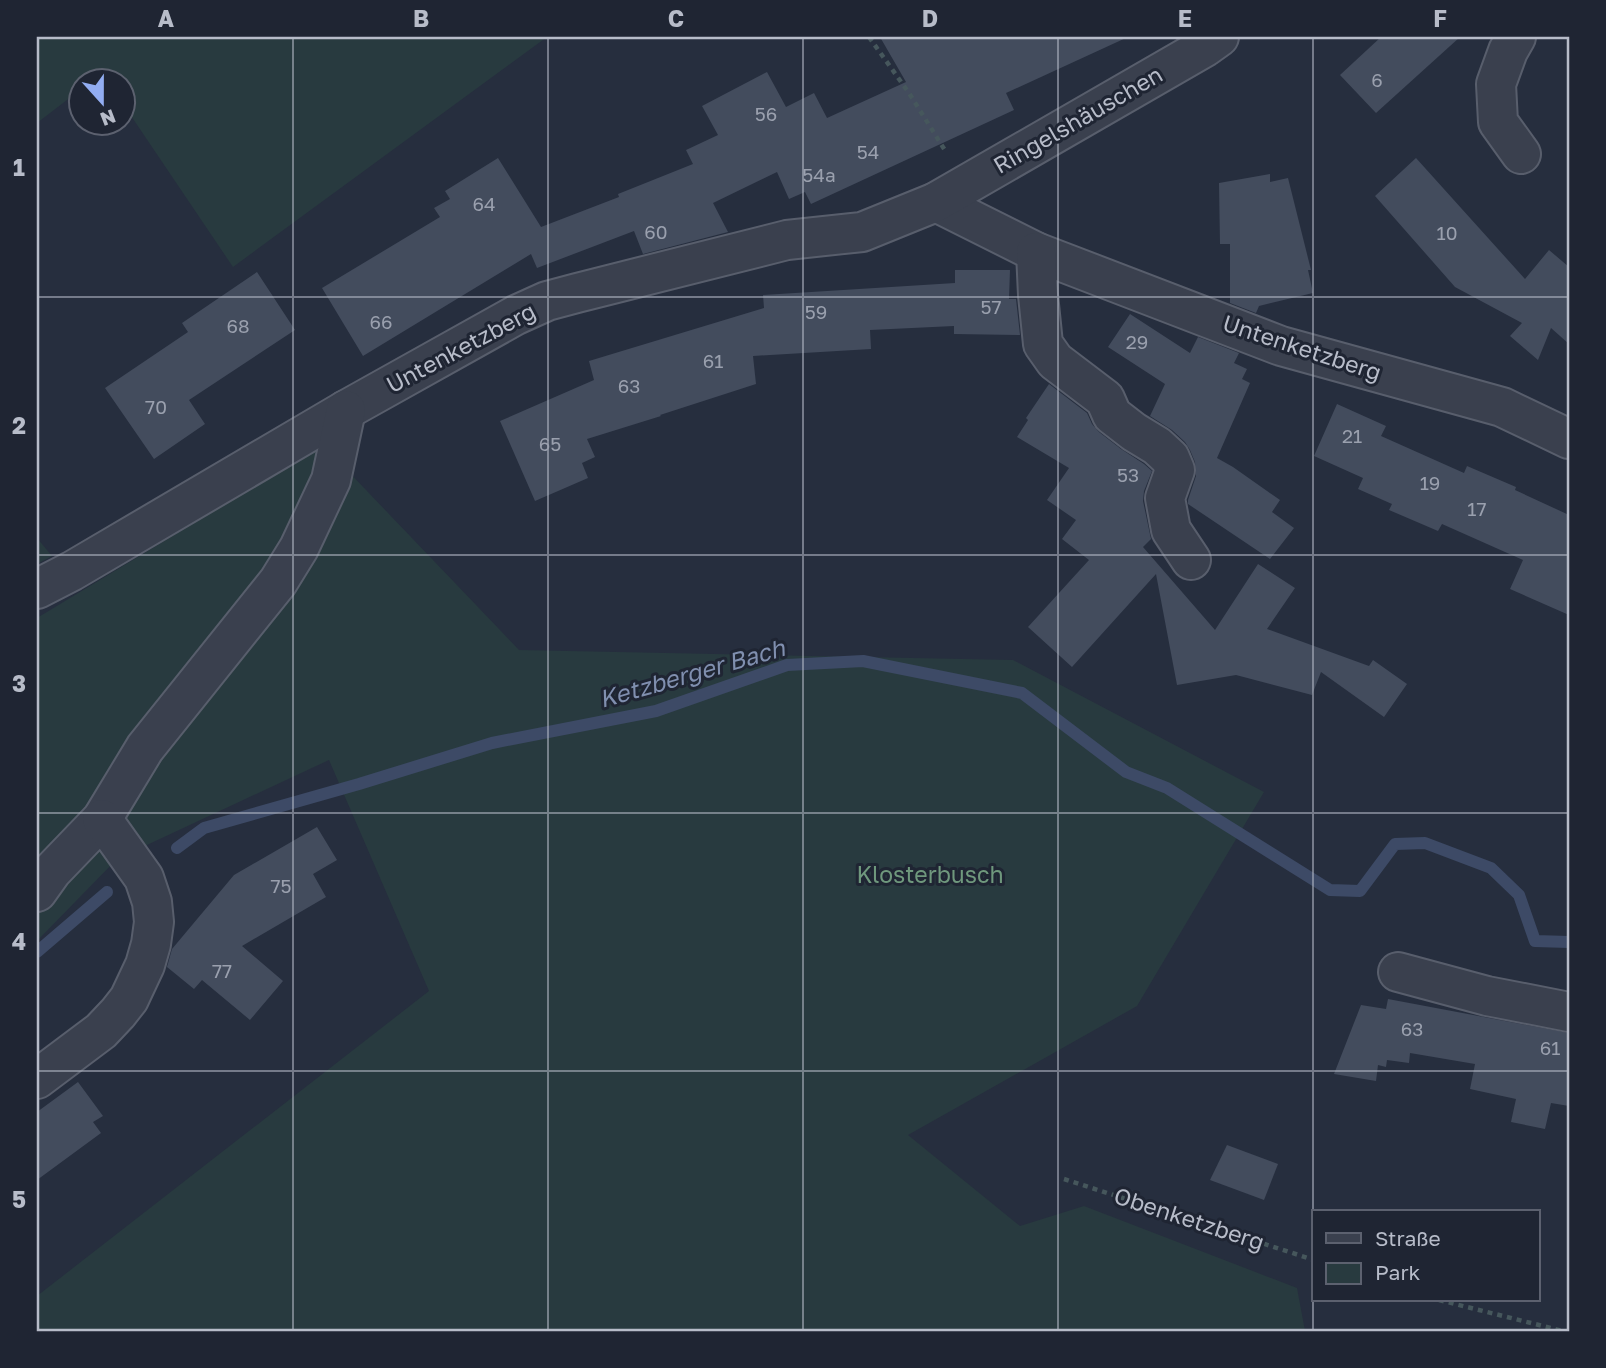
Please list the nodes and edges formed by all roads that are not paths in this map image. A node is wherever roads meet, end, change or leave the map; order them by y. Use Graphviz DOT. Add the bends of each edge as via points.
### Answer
graph roads {
  1 [pos="1219,37"];
  2 [pos="1516,37"];
  3 [pos="1521,153"];
  4 [pos="952,192"];
  5 [pos="1036,252"];
  6 [pos="346,410"];
  7 [pos="1569,439"];
  8 [pos="1191,560"];
  9 [pos="37,589"];
  10 [pos="102,819"];
  11 [pos="37,892"];
  12 [pos="1398,972"];
  13 [pos="1569,1012"];
  14 [pos="37,1079"];
  1 -- 4 [label="street, Ringelshäuschen"];
  2 -- 3 [label="street" via="1496,84 1499,122"];
  4 -- 5 [label="street, Untenketzberg"];
  4 -- 6 [label="street, Untenketzberg" via="862,232 787,240 547,301"];
  5 -- 7 [label="street, Untenketzberg" via="1281,346 1502,407"];
  5 -- 8 [label="street" via="1043,344 1055,361 1105,399 1112,415 1170,458 1175,470 1165,498 1171,530"];
  6 -- 9 [label="street, Untenketzberg"];
  6 -- 10 [label="street" via="331,480 299,548 278,582 145,748"];
  10 -- 11 [label="street"];
  10 -- 14 [label="street" via="144,878 152,902 151,944 145,965 118,1013"];
  12 -- 13 [label="street"];
}
